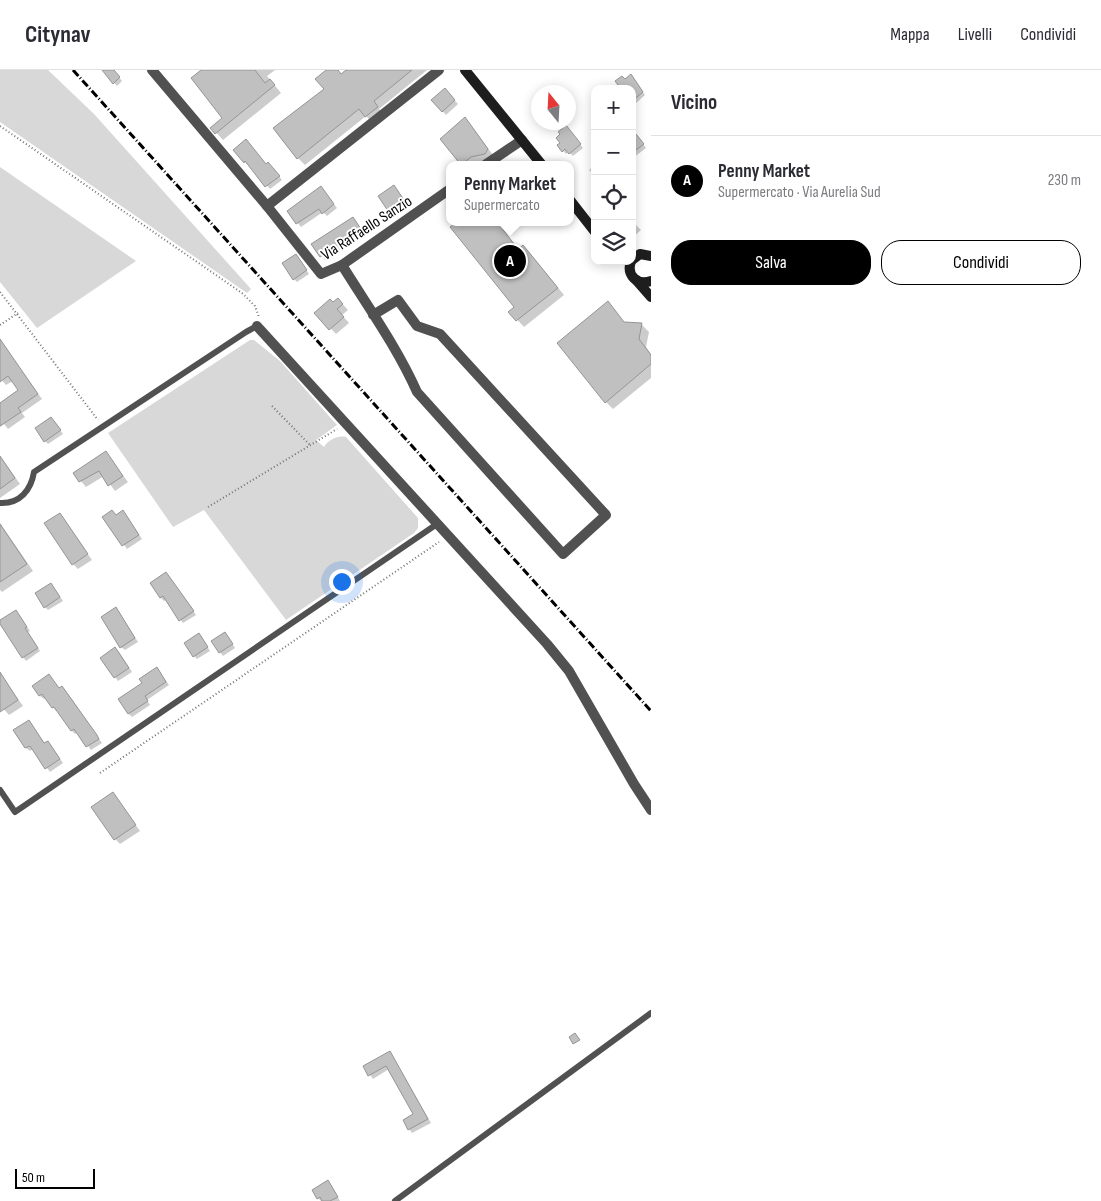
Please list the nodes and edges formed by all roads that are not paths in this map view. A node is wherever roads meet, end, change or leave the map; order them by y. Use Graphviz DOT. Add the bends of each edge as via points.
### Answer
graph roads {
  1 [pos="152,70"];
  2 [pos="439,70"];
  3 [pos="465,70"];
  4 [pos="522,140"];
  5 [pos="491,161"];
  6 [pos="539,161"];
  7 [pos="446,192"];
  8 [pos="574,205"];
  9 [pos="267,206"];
  10 [pos="591,227"];
  11 [pos="640,256"];
  12 [pos="342,265"];
  13 [pos="624,265"];
  14 [pos="630,272"];
  15 [pos="636,281"];
  16 [pos="651,281"];
  17 [pos="651,297"];
  18 [pos="373,315"];
  19 [pos="257,326"];
  20 [pos="0,503"];
  21 [pos="437,524"];
  22 [pos="0,790"];
  23 [pos="651,810"];
  24 [pos="651,1013"];
  25 [pos="395,1201"];
  1 -- 9 [label="street, Via Raffaello Sanzio"];
  2 -- 9 [label="street"];
  3 -- 4 [label="street"];
  4 -- 5 [label="street"];
  4 -- 6 [label="street"];
  7 -- 12 [label="street, Via Raffaello Sanzio"];
  8 -- 10 [label="street"];
  9 -- 12 [label="street, Via Raffaello Sanzio" via="321,274"];
  11 -- 14 [label="street"];
  12 -- 18 [label="street"];
  13 -- 14 [label="street"];
  14 -- 15 [label="street"];
  15 -- 16 [label="street"];
  15 -- 17 [label="street"];
  18 -- 18 [label="street" via="398,300 417,326 440,334 606,515 563,554 417,392 406,367"];
  19 -- 20 [label="lane" via="34,472 28,489 18,500"];
  19 -- 21 [label="street"];
  21 -- 22 [label="lane" via="15,812"];
  21 -- 23 [label="street" via="569,671"];
  24 -- 25 [label="lane"];
}
